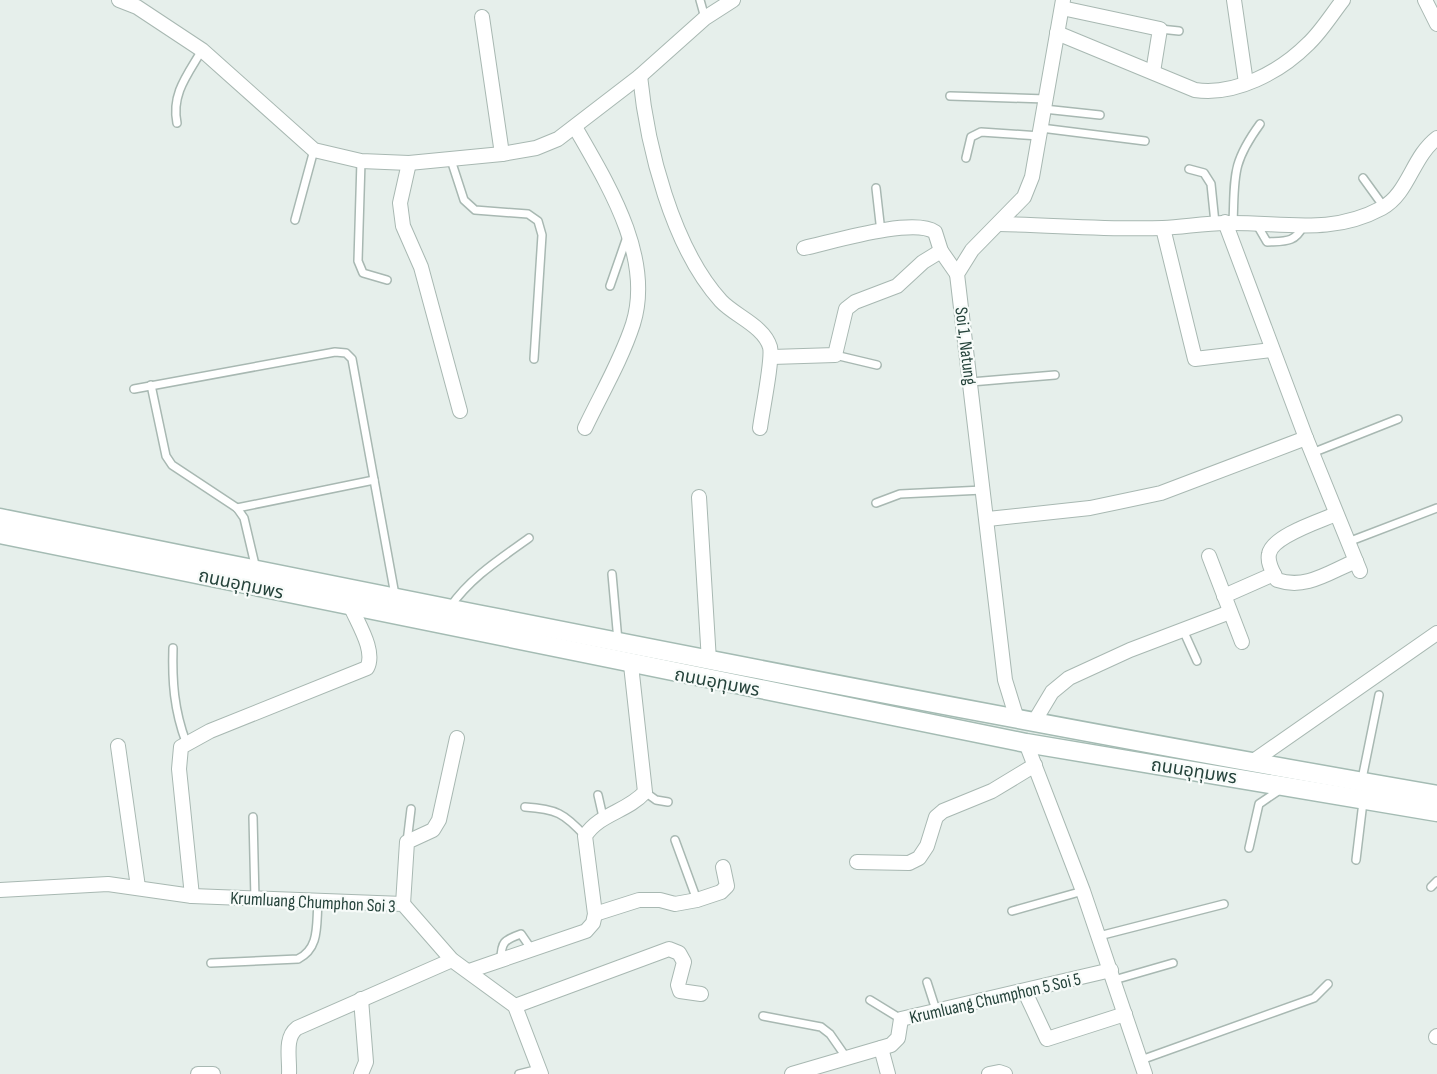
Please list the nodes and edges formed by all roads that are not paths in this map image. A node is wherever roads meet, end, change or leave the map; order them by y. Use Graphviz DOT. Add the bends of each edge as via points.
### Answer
graph roads {
  1 [pos="119,0"];
  2 [pos="700,0"];
  3 [pos="733,0"];
  4 [pos="1233,0"];
  5 [pos="1343,0"];
  6 [pos="1425,0"];
  7 [pos="138,4"];
  8 [pos="1063,4"];
  9 [pos="482,17"];
  10 [pos="705,18"];
  11 [pos="1437,24"];
  12 [pos="1160,29"];
  13 [pos="1179,32"];
  14 [pos="1057,33"];
  15 [pos="202,50"];
  16 [pos="1153,72"];
  17 [pos="640,76"];
  18 [pos="1246,83"];
  19 [pos="950,96"];
  20 [pos="1045,104"];
  21 [pos="1100,115"];
  22 [pos="177,123"];
  23 [pos="1260,124"];
  24 [pos="575,127"];
  25 [pos="1040,132"];
  26 [pos="1437,138"];
  27 [pos="1144,141"];
  28 [pos="314,150"];
  29 [pos="501,154"];
  30 [pos="966,158"];
  31 [pos="451,160"];
  32 [pos="361,161"];
  33 [pos="409,163"];
  34 [pos="1190,169"];
  35 [pos="1363,178"];
  36 [pos="876,188"];
  37 [pos="1384,207"];
  38 [pos="295,220"];
  39 [pos="1224,223"];
  40 [pos="999,224"];
  41 [pos="1162,228"];
  42 [pos="881,231"];
  43 [pos="628,235"];
  44 [pos="804,248"];
  45 [pos="941,251"];
  46 [pos="957,274"];
  47 [pos="387,280"];
  48 [pos="610,286"];
  49 [pos="1272,350"];
  50 [pos="835,354"];
  51 [pos="772,357"];
  52 [pos="534,359"];
  53 [pos="877,365"];
  54 [pos="1055,375"];
  55 [pos="970,382"];
  56 [pos="151,385"];
  57 [pos="134,389"];
  58 [pos="460,411"];
  59 [pos="1398,419"];
  60 [pos="585,428"];
  61 [pos="760,428"];
  62 [pos="1306,438"];
  63 [pos="1312,453"];
  64 [pos="374,480"];
  65 [pos="984,489"];
  66 [pos="699,497"];
  67 [pos="876,503"];
  68 [pos="237,508"];
  69 [pos="1437,508"];
  70 [pos="1336,514"];
  71 [pos="0,518"];
  72 [pos="988,519"];
  73 [pos="0,534"];
  74 [pos="529,538"];
  75 [pos="1348,542"];
  76 [pos="1209,556"];
  77 [pos="256,570"];
  78 [pos="612,574"];
  79 [pos="1274,574"];
  80 [pos="1224,596"];
  81 [pos="396,598"];
  82 [pos="351,607"];
  83 [pos="448,609"];
  84 [pos="1230,612"];
  85 [pos="1183,630"];
  86 [pos="1437,633"];
  87 [pos="1242,642"];
  88 [pos="618,643"];
  89 [pos="173,648"];
  90 [pos="709,661"];
  91 [pos="1197,661"];
  92 [pos="631,665"];
  93 [pos="1379,694"];
  94 [pos="1025,721"];
  95 [pos="457,738"];
  96 [pos="186,742"];
  97 [pos="1026,743"];
  98 [pos="118,746"];
  99 [pos="1252,762"];
  100 [pos="1035,765"];
  101 [pos="1282,786"];
  102 [pos="1362,791"];
  103 [pos="645,792"];
  104 [pos="598,795"];
  105 [pos="1437,795"];
  106 [pos="668,802"];
  107 [pos="525,807"];
  108 [pos="411,809"];
  109 [pos="1437,812"];
  110 [pos="253,817"];
  111 [pos="603,817"];
  112 [pos="585,836"];
  113 [pos="675,840"];
  114 [pos="407,842"];
  115 [pos="1249,848"];
  116 [pos="1356,860"];
  117 [pos="857,862"];
  118 [pos="723,867"];
  119 [pos="138,887"];
  120 [pos="0,890"];
  121 [pos="1083,891"];
  122 [pos="192,896"];
  123 [pos="255,899"];
  124 [pos="697,900"];
  125 [pos="318,903"];
  126 [pos="403,904"];
  127 [pos="1224,904"];
  128 [pos="1012,911"];
  129 [pos="595,914"];
  130 [pos="1099,936"];
  131 [pos="452,960"];
  132 [pos="211,963"];
  133 [pos="1173,963"];
  134 [pos="469,971"];
  135 [pos="1113,975"];
  136 [pos="927,982"];
  137 [pos="1328,984"];
  138 [pos="1025,992"];
  139 [pos="701,994"];
  140 [pos="361,999"];
  141 [pos="870,1000"];
  142 [pos="515,1006"];
  143 [pos="936,1010"];
  144 [pos="1125,1014"];
  145 [pos="763,1016"];
  146 [pos="901,1019"];
  147 [pos="881,1048"];
  148 [pos="846,1057"];
  149 [pos="1141,1060"];
  150 [pos="540,1071"];
  151 [pos="198,1074"];
  152 [pos="213,1074"];
  153 [pos="289,1074"];
  154 [pos="361,1074"];
  155 [pos="519,1074"];
  156 [pos="792,1074"];
  157 [pos="888,1074"];
  158 [pos="989,1074"];
  159 [pos="1005,1074"];
  160 [pos="1145,1074"];
  1 -- 7 [label="street"];
  2 -- 10 [label="lane"];
  3 -- 10 [label="street"];
  4 -- 18 [label="street"];
  5 -- 18 [label="street" via="1310,43"];
  6 -- 11 [label="street"];
  7 -- 15 [label="street"];
  8 -- 12 [label="street"];
  8 -- 14 [label="street"];
  9 -- 29 [label="street"];
  10 -- 17 [label="street"];
  12 -- 13 [label="lane"];
  12 -- 16 [label="street"];
  14 -- 16 [label="street"];
  14 -- 20 [label="street"];
  15 -- 22 [label="lane" via="179,91 174,108"];
  15 -- 28 [label="street"];
  16 -- 18 [label="street" via="1195,90 1210,92"];
  17 -- 24 [label="street"];
  17 -- 51 [label="street" via="652,156 684,242 721,300 764,336"];
  19 -- 20 [label="lane"];
  20 -- 21 [label="lane"];
  20 -- 25 [label="street"];
  23 -- 39 [label="lane" via="1242,148"];
  24 -- 29 [label="street" via="536,148"];
  24 -- 43 [label="street" via="604,178"];
  25 -- 27 [label="lane"];
  25 -- 30 [label="lane" via="981,132 971,137"];
  25 -- 40 [label="street" via="1024,197"];
  26 -- 37 [label="street" via="1423,149 1400,193"];
  28 -- 32 [label="street"];
  28 -- 38 [label="lane"];
  29 -- 31 [label="street"];
  31 -- 33 [label="street"];
  31 -- 52 [label="lane" via="464,200 475,210 528,214 538,221 542,235"];
  32 -- 33 [label="street"];
  32 -- 47 [label="lane" via="358,261 363,273"];
  33 -- 58 [label="street" via="400,203 403,226 422,267"];
  34 -- 39 [label="lane" via="1204,173 1211,184"];
  35 -- 37 [label="lane"];
  36 -- 42 [label="lane"];
  37 -- 39 [label="street" via="1347,224"];
  39 -- 41 [label="street"];
  39 -- 49 [label="street"];
  40 -- 41 [label="street"];
  40 -- 46 [label="street" via="972,250"];
  41 -- 49 [label="street" via="1196,359"];
  42 -- 44 [label="street"];
  42 -- 45 [label="street" via="926,227 935,232"];
  43 -- 48 [label="lane"];
  43 -- 60 [label="street" via="638,277 634,322 617,366"];
  45 -- 46 [label="street"];
  45 -- 50 [label="street" via="897,286 846,309"];
  46 -- 55 [label="street, Soi 1, Natung"];
  49 -- 62 [label="street"];
  50 -- 51 [label="street"];
  50 -- 53 [label="lane"];
  51 -- 61 [label="street"];
  54 -- 55 [label="lane"];
  55 -- 65 [label="street, Soi 1, Natung"];
  56 -- 57 [label="lane"];
  56 -- 64 [label="lane" via="346,353 352,359"];
  56 -- 68 [label="lane" via="166,456 172,465"];
  59 -- 63 [label="lane"];
  62 -- 63 [label="street"];
  62 -- 72 [label="street" via="1161,493 1090,507"];
  63 -- 70 [label="street"];
  64 -- 68 [label="lane"];
  64 -- 81 [label="lane"];
  65 -- 67 [label="lane" via="900,494"];
  65 -- 72 [label="street, Soi 1, Natung"];
  66 -- 90 [label="street"];
  68 -- 77 [label="lane" via="244,518"];
  69 -- 75 [label="lane"];
  70 -- 75 [label="street"];
  70 -- 79 [label="street" via="1277,540 1269,551 1268,561"];
  71 -- 77 [label="street, ถนนอุทุมพร"];
  72 -- 94 [label="street, Soi 1, Natung" via="1005,680"];
  73 -- 82 [label="street, ถนนอุทุมพร"];
  74 -- 83 [label="lane" via="470,582"];
  75 -- 79 [label="street" via="1358,566 1293,586 1277,580"];
  76 -- 80 [label="street"];
  77 -- 81 [label="street, ถนนอุทุมพร"];
  78 -- 88 [label="lane"];
  79 -- 80 [label="street"];
  80 -- 84 [label="street"];
  81 -- 83 [label="street, ถนนอุทุมพร"];
  82 -- 92 [label="street, ถนนอุทุมพร"];
  82 -- 96 [label="street" via="369,652 371,661 367,669"];
  83 -- 88 [label="street, ถนนอุทุมพร"];
  84 -- 85 [label="street"];
  84 -- 87 [label="street"];
  85 -- 91 [label="lane"];
  85 -- 94 [label="street" via="1070,678"];
  86 -- 99 [label="street"];
  88 -- 90 [label="street, ถนนอุทุมพร"];
  89 -- 96 [label="lane" via="172,682"];
  90 -- 94 [label="street, ถนนอุทุมพร"];
  92 -- 97 [label="street, ถนนอุทุมพร"];
  92 -- 103 [label="street"];
  93 -- 102 [label="lane"];
  94 -- 97 [label="street"];
  94 -- 99 [label="street, ถนนอุทุมพร"];
  95 -- 114 [label="street" via="439,820 433,830"];
  96 -- 122 [label="street" via="181,747 179,769"];
  97 -- 100 [label="street"];
  97 -- 101 [label="street, ถนนอุทุมพร"];
  98 -- 119 [label="street"];
  99 -- 102 [label="street, ถนนอุทุมพร"];
  100 -- 117 [label="street" via="992,791 943,810 936,817 919,858 909,863"];
  100 -- 121 [label="street"];
  101 -- 102 [label="street, ถนนอุทุมพร"];
  101 -- 115 [label="lane" via="1259,804"];
  102 -- 105 [label="street, ถนนอุทุมพร"];
  102 -- 109 [label="street, ถนนอุทุมพร"];
  102 -- 116 [label="lane"];
  103 -- 106 [label="lane"];
  103 -- 111 [label="street" via="628,808"];
  104 -- 111 [label="lane"];
  107 -- 112 [label="lane" via="553,808 570,818"];
  108 -- 114 [label="lane"];
  110 -- 123 [label="lane"];
  111 -- 112 [label="street"];
  112 -- 129 [label="street"];
  113 -- 124 [label="lane"];
  114 -- 126 [label="street"];
  118 -- 124 [label="street" via="728,886"];
  119 -- 120 [label="street, Krumluang Chumphon Soi 3" via="108,884"];
  119 -- 122 [label="street, Krumluang Chumphon Soi 3"];
  121 -- 128 [label="lane"];
  121 -- 130 [label="street"];
  122 -- 123 [label="street, Krumluang Chumphon Soi 3"];
  123 -- 125 [label="street, Krumluang Chumphon Soi 3"];
  124 -- 129 [label="street" via="675,904 639,900"];
  125 -- 126 [label="street, Krumluang Chumphon Soi 3"];
  125 -- 132 [label="lane" via="315,942 309,953 298,959"];
  126 -- 131 [label="street, Krumluang Chumphon Soi 3"];
  127 -- 130 [label="lane"];
  129 -- 134 [label="street" via="586,931"];
  130 -- 135 [label="street"];
  131 -- 134 [label="street, Krumluang Chumphon Soi 3"];
  131 -- 140 [label="street"];
  133 -- 135 [label="lane"];
  134 -- 142 [label="street, Krumluang Chumphon Soi 3"];
  135 -- 138 [label="street, Krumluang Chumphon 5 Soi 5"];
  135 -- 144 [label="street"];
  136 -- 143 [label="lane"];
  137 -- 149 [label="lane" via="1314,998"];
  138 -- 143 [label="street, Krumluang Chumphon 5 Soi 5"];
  138 -- 144 [label="street" via="1047,1039"];
  139 -- 142 [label="street" via="681,991 678,985 684,962 679,953 669,949"];
  140 -- 153 [label="street" via="292,1032"];
  140 -- 154 [label="street" via="366,1062"];
  141 -- 146 [label="lane"];
  142 -- 150 [label="street"];
  143 -- 146 [label="street, Krumluang Chumphon 5 Soi 5"];
  144 -- 149 [label="street"];
  145 -- 148 [label="lane" via="821,1027"];
  146 -- 147 [label="street, Krumluang Chumphon 5 Soi 5" via="898,1038"];
  147 -- 148 [label="street"];
  147 -- 157 [label="street"];
  148 -- 156 [label="street"];
  149 -- 160 [label="street"];
  150 -- 155 [label="lane"];
  151 -- 152 [label="street"];
  158 -- 159 [label="street"];
}
